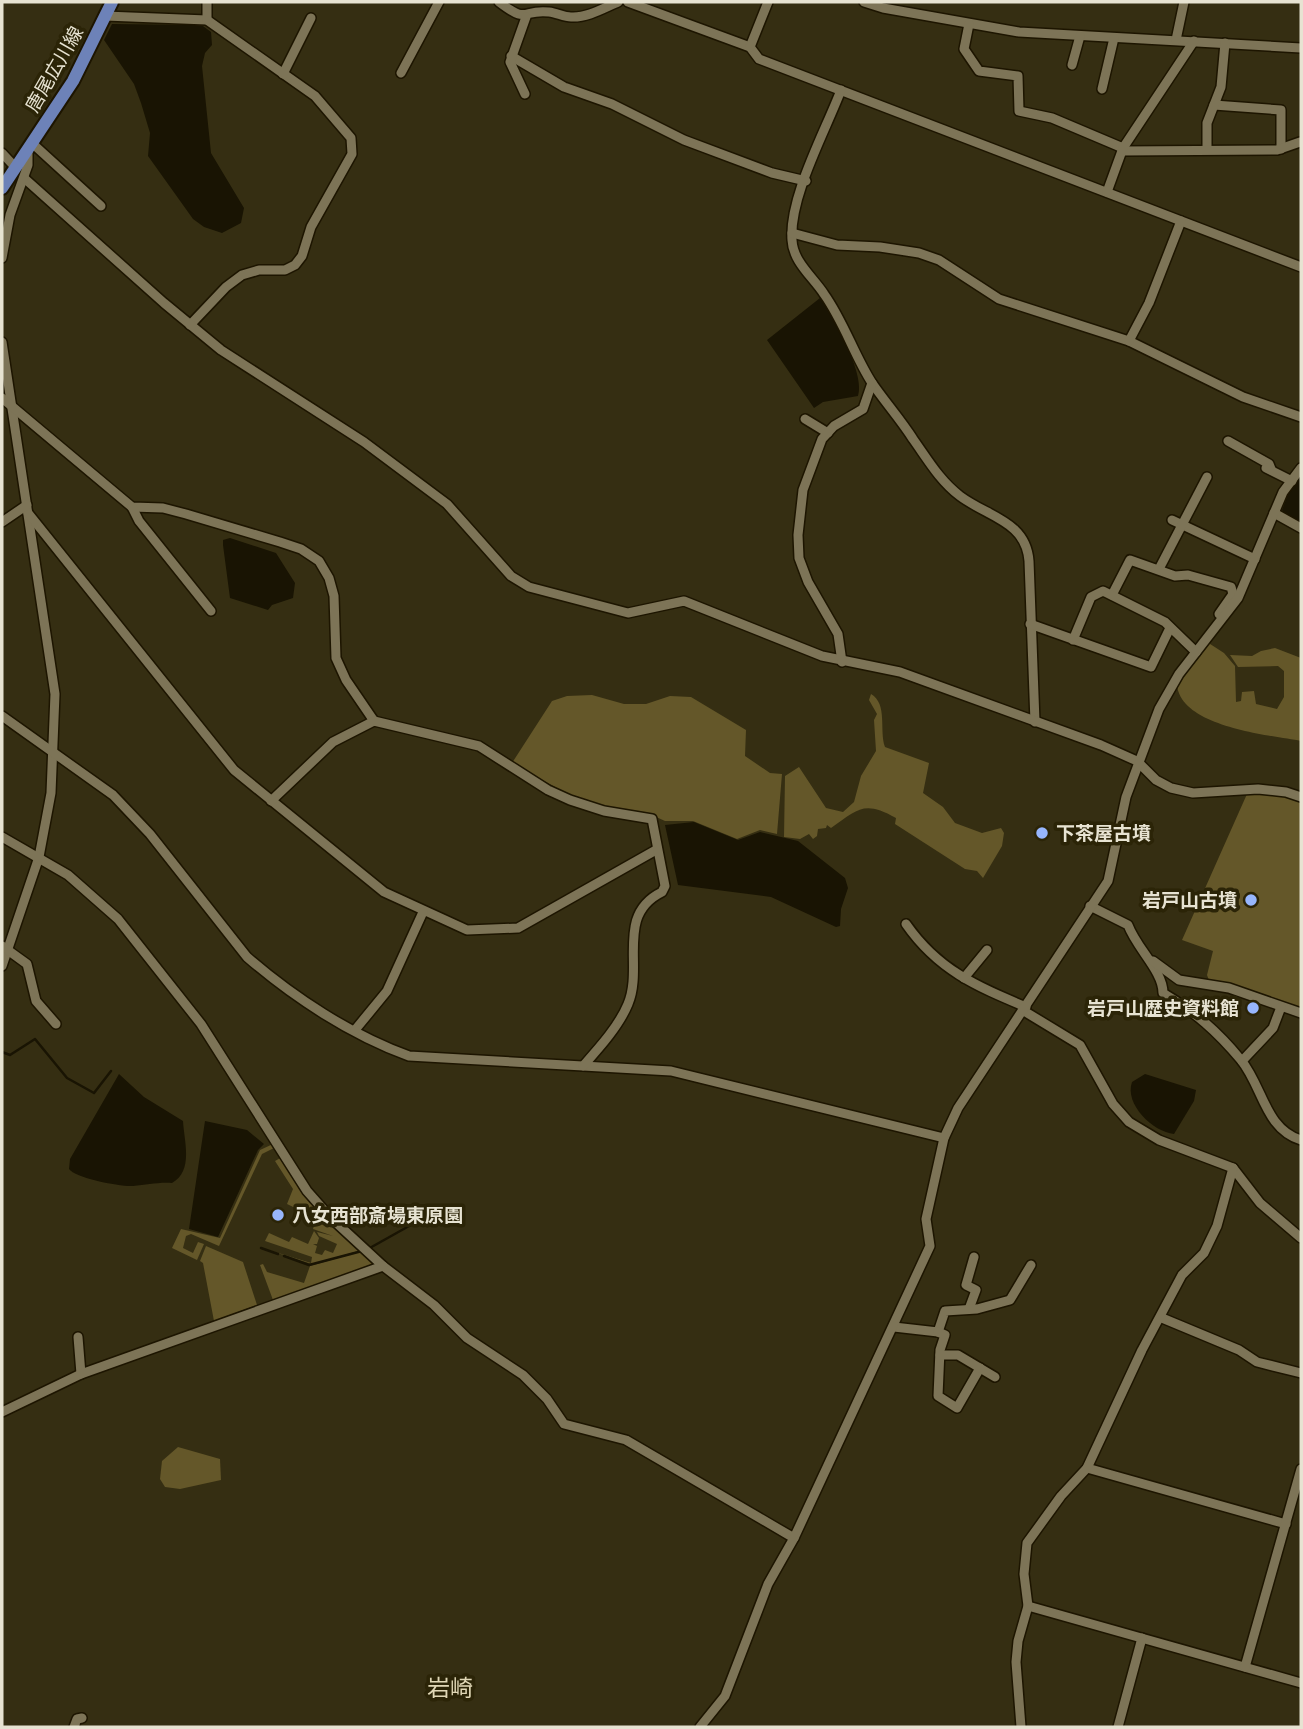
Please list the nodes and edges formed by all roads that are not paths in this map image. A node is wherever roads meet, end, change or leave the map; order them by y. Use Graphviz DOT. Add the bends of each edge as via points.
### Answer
graph roads {
  1 [pos="112,2"];
  2 [pos="207,2"];
  3 [pos="439,2"];
  4 [pos="499,2"];
  5 [pos="618,2"];
  6 [pos="628,2"];
  7 [pos="768,2"];
  8 [pos="864,2"];
  9 [pos="1184,2"];
  10 [pos="105,16"];
  11 [pos="526,17"];
  12 [pos="311,18"];
  13 [pos="206,20"];
  14 [pos="969,24"];
  15 [pos="1080,36"];
  16 [pos="1114,38"];
  17 [pos="1176,40"];
  18 [pos="286,41"];
  19 [pos="1194,41"];
  20 [pos="1225,43"];
  21 [pos="296,47"];
  22 [pos="750,47"];
  23 [pos="1301,48"];
  24 [pos="510,56"];
  25 [pos="1072,65"];
  26 [pos="401,73"];
  27 [pos="282,74"];
  28 [pos="1102,89"];
  29 [pos="841,90"];
  30 [pos="525,94"];
  31 [pos="1214,105"];
  32 [pos="1300,142"];
  33 [pos="31,147"];
  34 [pos="1207,149"];
  35 [pos="1281,149"];
  36 [pos="1123,150"];
  37 [pos="2,153"];
  38 [pos="20,173"];
  39 [pos="806,181"];
  40 [pos="2,188"];
  41 [pos="1107,192"];
  42 [pos="101,206"];
  43 [pos="1181,221"];
  44 [pos="792,233"];
  45 [pos="2,258"];
  46 [pos="1301,267"];
  47 [pos="190,325"];
  48 [pos="1129,341"];
  49 [pos="2,342"];
  50 [pos="872,383"];
  51 [pos="2,398"];
  52 [pos="10,405"];
  53 [pos="1301,417"];
  54 [pos="805,419"];
  55 [pos="828,433"];
  56 [pos="1228,441"];
  57 [pos="1301,468"];
  58 [pos="1207,477"];
  59 [pos="1292,481"];
  60 [pos="132,507"];
  61 [pos="28,509"];
  62 [pos="1275,513"];
  63 [pos="1172,520"];
  64 [pos="2,522"];
  65 [pos="1182,524"];
  66 [pos="1301,528"];
  67 [pos="1255,559"];
  68 [pos="1159,569"];
  69 [pos="1112,595"];
  70 [pos="211,611"];
  71 [pos="1030,624"];
  72 [pos="1170,628"];
  73 [pos="1206,639"];
  74 [pos="1073,640"];
  75 [pos="1196,652"];
  76 [pos="842,662"];
  77 [pos="2,716"];
  78 [pos="374,721"];
  79 [pos="1035,722"];
  80 [pos="53,752"];
  81 [pos="1137,761"];
  82 [pos="1301,797"];
  83 [pos="271,802"];
  84 [pos="2,837"];
  85 [pos="656,850"];
  86 [pos="38,857"];
  87 [pos="1090,906"];
  88 [pos="423,912"];
  89 [pos="906,924"];
  90 [pos="5,949"];
  91 [pos="987,950"];
  92 [pos="1143,954"];
  93 [pos="2,966"];
  94 [pos="964,978"];
  95 [pos="1281,1007"];
  96 [pos="1025,1009"];
  97 [pos="1301,1013"];
  98 [pos="56,1024"];
  99 [pos="355,1030"];
  100 [pos="1242,1062"];
  101 [pos="583,1066"];
  102 [pos="944,1138"];
  103 [pos="1301,1140"];
  104 [pos="1233,1168"];
  105 [pos="1299,1232"];
  106 [pos="974,1257"];
  107 [pos="1031,1265"];
  108 [pos="383,1266"];
  109 [pos="969,1309"];
  110 [pos="1162,1318"];
  111 [pos="894,1327"];
  112 [pos="938,1332"];
  113 [pos="78,1337"];
  114 [pos="940,1355"];
  115 [pos="980,1368"];
  116 [pos="1301,1373"];
  117 [pos="81,1374"];
  118 [pos="995,1377"];
  119 [pos="2,1412"];
  120 [pos="1087,1468"];
  121 [pos="1301,1469"];
  122 [pos="1286,1524"];
  123 [pos="794,1538"];
  124 [pos="1028,1606"];
  125 [pos="1142,1638"];
  126 [pos="1245,1667"];
  127 [pos="1301,1682"];
  128 [pos="82,1718"];
  129 [pos="74,1727"];
  130 [pos="700,1727"];
  131 [pos="1021,1727"];
  132 [pos="1118,1727"];
  1 -- 10 [label="main road, 唐尾広川線"];
  2 -- 13 [label="street"];
  3 -- 26 [label="street"];
  4 -- 11 [label="street"];
  5 -- 11 [label="street" via="583,17 548,12"];
  6 -- 22 [label="street"];
  7 -- 22 [label="street"];
  8 -- 14 [label="street"];
  9 -- 17 [label="street"];
  10 -- 13 [label="street"];
  10 -- 33 [label="main road, 唐尾広川線" via="73,81"];
  11 -- 24 [label="street"];
  12 -- 21 [label="street"];
  13 -- 27 [label="street"];
  14 -- 15 [label="street"];
  14 -- 36 [label="street" via="964,49 979,71 1018,76 1019,111 1052,118"];
  15 -- 16 [label="street"];
  15 -- 25 [label="street"];
  16 -- 17 [label="street"];
  16 -- 28 [label="street"];
  17 -- 19 [label="street"];
  18 -- 21 [label="street"];
  19 -- 20 [label="street"];
  19 -- 36 [label="street"];
  20 -- 23 [label="street"];
  20 -- 31 [label="street" via="1221,87"];
  21 -- 27 [label="street"];
  22 -- 29 [label="street" via="759,59"];
  24 -- 30 [label="street"];
  24 -- 39 [label="street" via="564,87 612,104 684,140"];
  27 -- 47 [label="street" via="327,107 351,138 352,154 295,265 242,275"];
  29 -- 39 [label="street"];
  29 -- 41 [label="street"];
  31 -- 34 [label="street" via="1207,123"];
  31 -- 35 [label="street" via="1281,110"];
  32 -- 35 [label="street"];
  33 -- 38 [label="main road, 唐尾広川線"];
  33 -- 42 [label="street"];
  34 -- 35 [label="street"];
  34 -- 36 [label="street"];
  36 -- 41 [label="street"];
  37 -- 38 [label="street"];
  38 -- 40 [label="main road, 唐尾広川線"];
  38 -- 45 [label="street"];
  38 -- 47 [label="street"];
  39 -- 44 [label="street" via="793,207"];
  41 -- 43 [label="street"];
  43 -- 46 [label="street"];
  43 -- 48 [label="street"];
  44 -- 48 [label="street" via="837,245 919,253 939,260 999,299"];
  44 -- 50 [label="street" via="800,264 824,293"];
  47 -- 76 [label="street" via="408,473 447,504 511,576 529,587 628,613 684,601"];
  48 -- 53 [label="street" via="1243,397"];
  49 -- 52 [label="street"];
  50 -- 55 [label="street" via="863,409"];
  50 -- 71 [label="street" via="936,473 959,495 1022,535 1028,548"];
  51 -- 52 [label="street"];
  52 -- 60 [label="street"];
  52 -- 61 [label="street"];
  54 -- 55 [label="street"];
  55 -- 76 [label="street" via="803,490 799,558 838,634"];
  56 -- 59 [label="street"];
  57 -- 59 [label="street"];
  58 -- 65 [label="street"];
  59 -- 62 [label="street"];
  60 -- 70 [label="street"];
  60 -- 78 [label="street" via="163,508 198,517 290,545 319,561 334,596 336,658"];
  61 -- 64 [label="street"];
  61 -- 80 [label="street" via="55,694"];
  61 -- 83 [label="street" via="234,770"];
  62 -- 66 [label="street"];
  62 -- 67 [label="street"];
  63 -- 65 [label="street"];
  65 -- 67 [label="street"];
  65 -- 68 [label="street"];
  67 -- 73 [label="street" via="1238,598"];
  68 -- 69 [label="street" via="1130,560"];
  68 -- 73 [label="street" via="1231,587 1233,594 1202,636"];
  69 -- 72 [label="street"];
  69 -- 74 [label="street" via="1103,591 1091,597"];
  71 -- 74 [label="street"];
  71 -- 79 [label="street"];
  72 -- 74 [label="street" via="1151,667"];
  72 -- 75 [label="street"];
  73 -- 75 [label="street"];
  75 -- 81 [label="street" via="1159,709"];
  76 -- 79 [label="street" via="900,673"];
  77 -- 80 [label="street"];
  78 -- 83 [label="street" via="332,742"];
  78 -- 85 [label="street" via="479,746 570,800 652,819"];
  79 -- 81 [label="street"];
  80 -- 86 [label="street" via="51,793"];
  80 -- 99 [label="street" via="113,795 150,834 247,957 286,988"];
  81 -- 82 [label="street" via="1156,780 1193,793 1258,789"];
  81 -- 87 [label="street" via="1108,881"];
  83 -- 88 [label="street" via="384,892"];
  84 -- 86 [label="street"];
  85 -- 88 [label="street" via="518,928 467,930"];
  85 -- 101 [label="street" via="665,886 642,908 634,926 628,1004"];
  86 -- 90 [label="street"];
  86 -- 108 [label="street" via="94,895 118,919 207,1032 307,1191"];
  87 -- 92 [label="street" via="1128,925"];
  87 -- 96 [label="street"];
  88 -- 99 [label="street" via="387,991"];
  89 -- 94 [label="street" via="933,958"];
  90 -- 93 [label="street"];
  90 -- 98 [label="street" via="27,964 36,1001"];
  91 -- 94 [label="street"];
  92 -- 95 [label="street" via="1179,980 1229,988"];
  92 -- 100 [label="street" via="1163,979 1163,993 1205,1020"];
  94 -- 96 [label="street"];
  95 -- 97 [label="street"];
  95 -- 100 [label="street" via="1273,1028"];
  96 -- 102 [label="street" via="972,1083"];
  96 -- 104 [label="street" via="1080,1045 1113,1104 1129,1122 1159,1140"];
  99 -- 101 [label="street" via="409,1056"];
  100 -- 103 [label="street" via="1276,1126"];
  101 -- 102 [label="street" via="671,1071"];
  102 -- 111 [label="street" via="926,1219 930,1246"];
  104 -- 105 [label="street" via="1260,1203"];
  104 -- 110 [label="street" via="1217,1226 1204,1253 1182,1275"];
  106 -- 109 [label="street" via="966,1285 976,1290"];
  107 -- 109 [label="street" via="1010,1300"];
  108 -- 117 [label="street"];
  108 -- 123 [label="street" via="434,1305 467,1338 523,1375 564,1424 626,1440"];
  109 -- 112 [label="street" via="945,1311"];
  110 -- 116 [label="street" via="1239,1350 1256,1362"];
  110 -- 120 [label="street" via="1142,1350"];
  111 -- 112 [label="street"];
  111 -- 123 [label="street"];
  112 -- 114 [label="street" via="945,1335"];
  113 -- 117 [label="street"];
  114 -- 115 [label="street" via="958,1354"];
  114 -- 115 [label="street" via="938,1396 957,1408"];
  115 -- 118 [label="street"];
  117 -- 119 [label="street"];
  120 -- 122 [label="street"];
  120 -- 124 [label="street" via="1027,1543"];
  121 -- 122 [label="street"];
  122 -- 126 [label="street"];
  123 -- 130 [label="street" via="768,1584 725,1696"];
  124 -- 125 [label="street"];
  124 -- 131 [label="street" via="1016,1662"];
  125 -- 126 [label="street"];
  125 -- 132 [label="street"];
  126 -- 127 [label="street"];
  128 -- 129 [label="street"];
}
